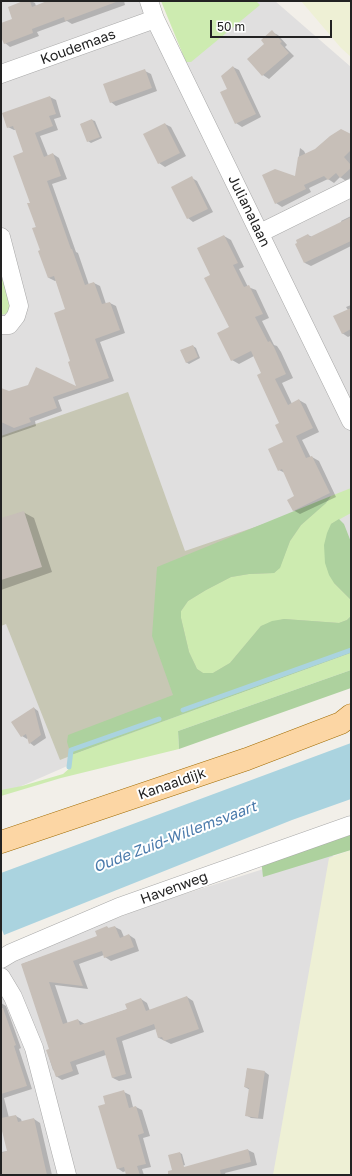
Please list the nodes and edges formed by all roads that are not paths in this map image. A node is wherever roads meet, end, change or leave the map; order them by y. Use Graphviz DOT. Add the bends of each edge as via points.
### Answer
graph roads {
  1 [pos="149,1"];
  2 [pos="155,19"];
  3 [pos="1,74"];
  4 [pos="351,188"];
  5 [pos="260,233"];
  6 [pos="1,237"];
  7 [pos="1,325"];
  8 [pos="351,421"];
  9 [pos="348,720"];
  10 [pos="351,825"];
  11 [pos="1,842"];
  12 [pos="1,959"];
  13 [pos="1,977"];
  14 [pos="67,1175"];
  1 -- 2 [label="street, Julianalaan"];
  2 -- 3 [label="street, Koudemaas"];
  2 -- 5 [label="street, Julianalaan"];
  4 -- 5 [label="street"];
  5 -- 8 [label="street, Julianalaan"];
  6 -- 7 [label="street" via="19,306 16,316 9,325"];
  9 -- 11 [label="main road, Kanaaldijk" via="247,759"];
  10 -- 12 [label="street, Havenweg" via="119,907"];
  13 -- 14 [label="street" via="13,997 34,1048"];
}
